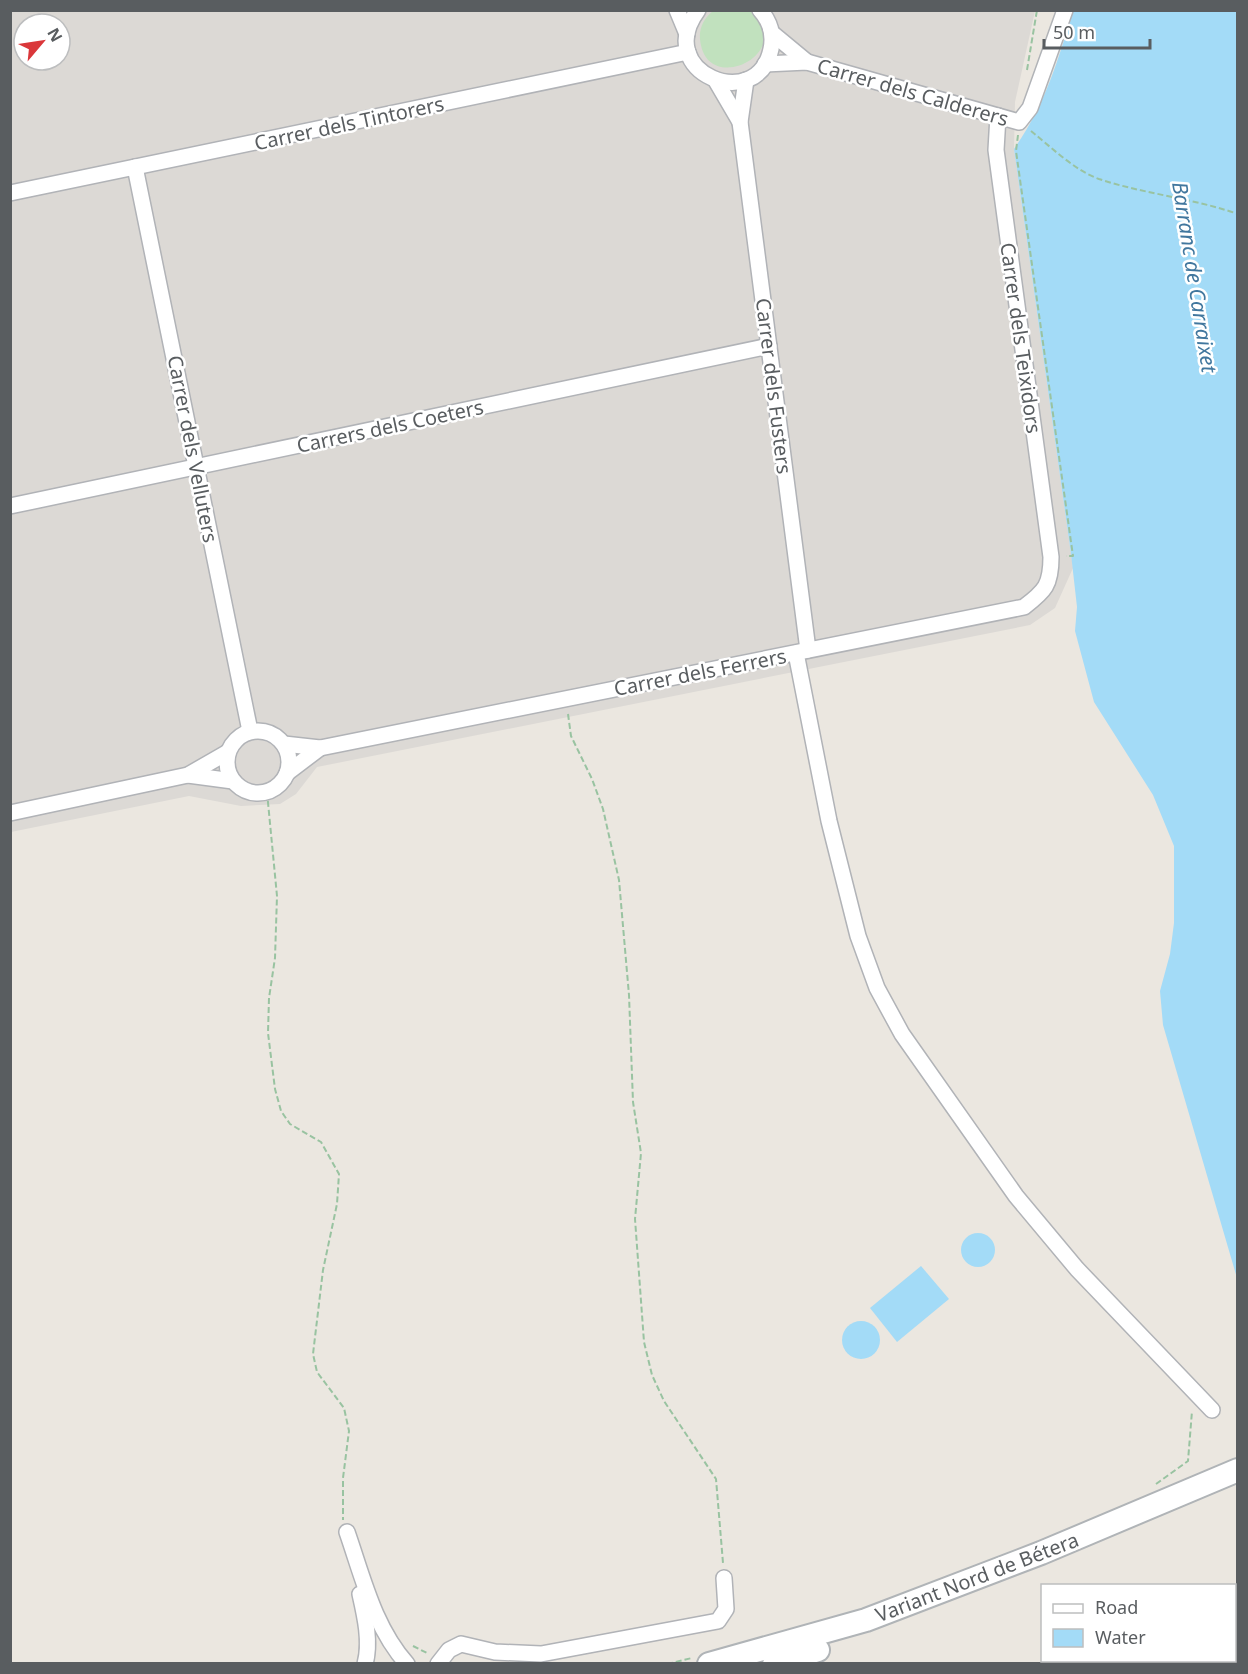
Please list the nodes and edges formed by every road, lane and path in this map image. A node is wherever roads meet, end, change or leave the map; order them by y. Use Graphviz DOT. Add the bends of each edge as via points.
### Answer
graph roads {
  1 [pos="677,10"];
  2 [pos="698,10"];
  3 [pos="760,10"];
  4 [pos="1037,10"];
  5 [pos="1065,10"];
  6 [pos="772,33"];
  7 [pos="687,34"];
  8 [pos="688,52"];
  9 [pos="807,62"];
  10 [pos="765,64"];
  11 [pos="1026,76"];
  12 [pos="746,80"];
  13 [pos="716,81"];
  14 [pos="998,116"];
  15 [pos="740,122"];
  16 [pos="1019,122"];
  17 [pos="135,167"];
  18 [pos="10,193"];
  19 [pos="1238,214"];
  20 [pos="769,346"];
  21 [pos="197,468"];
  22 [pos="10,506"];
  23 [pos="1051,559"];
  24 [pos="802,651"];
  25 [pos="566,699"];
  26 [pos="250,731"];
  27 [pos="284,744"];
  28 [pos="320,748"];
  29 [pos="228,752"];
  30 [pos="287,772"];
  31 [pos="188,774"];
  32 [pos="233,781"];
  33 [pos="267,792"];
  34 [pos="10,813"];
  35 [pos="1193,1389"];
  36 [pos="1212,1410"];
  37 [pos="1238,1470"];
  38 [pos="1238,1484"];
  39 [pos="1156,1489"];
  40 [pos="1190,1498"];
  41 [pos="347,1532"];
  42 [pos="724,1578"];
  43 [pos="365,1664"];
  44 [pos="407,1664"];
  45 [pos="438,1664"];
  46 [pos="709,1664"];
  47 [pos="774,1664"];
  1 -- 7 [label="street"];
  2 -- 7 [label="street"];
  3 -- 6 [label="street"];
  4 -- 11 [label="path"];
  5 -- 16 [label="street" via="1030,108"];
  6 -- 9 [label="street, Carrer dels Calderers"];
  6 -- 10 [label="street"];
  7 -- 8 [label="street"];
  8 -- 13 [label="street, Carrer dels Fusters" via="698,70"];
  8 -- 17 [label="street, Carrer dels Tintorers"];
  9 -- 10 [label="street, Carrer dels Calderers"];
  9 -- 14 [label="street, Carrer dels Calderers"];
  10 -- 12 [label="street"];
  12 -- 13 [label="street"];
  12 -- 15 [label="street, Carrer dels Fusters"];
  13 -- 15 [label="street, Carrer dels Fusters"];
  14 -- 16 [label="street, Carrer dels Calderers"];
  14 -- 23 [label="street, Carrer dels Teixidors" via="996,150"];
  15 -- 20 [label="street, Carrer dels Fusters"];
  16 -- 19 [label="path" via="1097,178"];
  16 -- 23 [label="path" via="1016,151 1073,556"];
  17 -- 18 [label="street, Carrer dels Tintorers"];
  17 -- 21 [label="street, Carrer dels Velluters"];
  20 -- 21 [label="street, Carrers dels Coeters"];
  20 -- 24 [label="street, Carrer dels Fusters"];
  21 -- 22 [label="street, Carrers dels Coeters"];
  21 -- 26 [label="street, Carrer dels Velluters"];
  23 -- 24 [label="street, Carrer dels Ferrers" via="1049,583 1024,607"];
  24 -- 25 [label="street, Carrer dels Ferrers"];
  24 -- 35 [label="street, Carrer dels Fusters" via="829,821 858,936 877,988 902,1034 1016,1196 1077,1269"];
  25 -- 28 [label="street, Carrer dels Ferrers"];
  25 -- 42 [label="path" via="571,736 599,799 619,880 633,1102 641,1153 635,1219 644,1342 652,1375 664,1401 716,1479"];
  26 -- 27 [label="street" via="269,732"];
  26 -- 29 [label="street" via="232,743"];
  27 -- 28 [label="street, Carrer dels Ferrers"];
  27 -- 30 [label="street" via="289,758"];
  28 -- 30 [label="street, Carrer dels Ferrers"];
  29 -- 31 [label="street"];
  29 -- 32 [label="street" via="228,772"];
  30 -- 33 [label="street" via="276,788"];
  31 -- 32 [label="street"];
  31 -- 34 [label="street"];
  32 -- 33 [label="street" via="249,792"];
  33 -- 41 [label="path" via="277,896 268,1033 275,1089 281,1112 290,1124 321,1142 339,1174 314,1354 317,1372 344,1408 349,1431 342,1514"];
  35 -- 36 [label="street, Carrer dels Fusters"];
  35 -- 39 [label="path" via="1188,1461 1159,1481"];
  37 -- 40 [label="main road, Variant Nord de Bétera"];
  38 -- 40 [label="main road, Variant Nord de Bétera"];
  40 -- 46 [label="main road, Variant Nord de Bétera" via="866,1620"];
  40 -- 47 [label="main road, Variant Nord de Bétera" via="1093,1547 869,1634"];
  41 -- 43 [label="street" via="365,1618"];
  41 -- 44 [label="street" via="378,1622"];
  42 -- 45 [label="street" via="726,1609 718,1621 541,1654 495,1652 461,1644 449,1650"];
}
